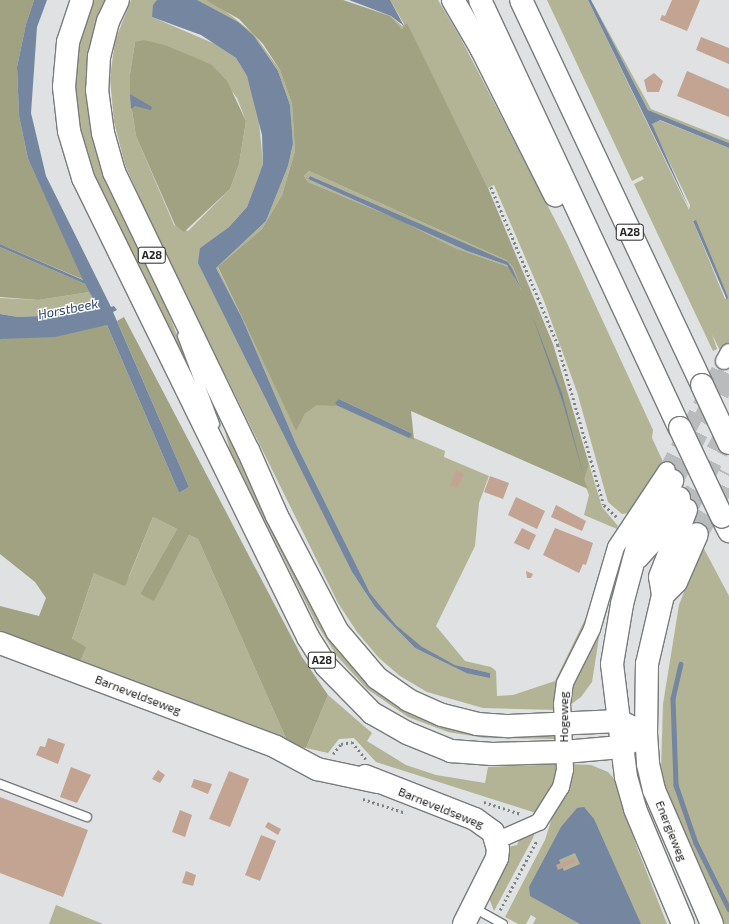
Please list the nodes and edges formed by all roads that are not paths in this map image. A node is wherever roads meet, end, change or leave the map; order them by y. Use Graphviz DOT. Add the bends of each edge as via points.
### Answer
graph roads {
  1 [pos="82,0"];
  2 [pos="118,0"];
  3 [pos="452,0"];
  4 [pos="480,0"];
  5 [pos="521,0"];
  6 [pos="526,0"];
  7 [pos="558,80"];
  8 [pos="146,244"];
  9 [pos="608,274"];
  10 [pos="729,443"];
  11 [pos="231,480"];
  12 [pos="676,489"];
  13 [pos="726,524"];
  14 [pos="697,534"];
  15 [pos="663,595"];
  16 [pos="0,643"];
  17 [pos="619,721"];
  18 [pos="563,725"];
  19 [pos="646,734"];
  20 [pos="621,747"];
  21 [pos="564,752"];
  22 [pos="0,784"];
  23 [pos="87,818"];
  24 [pos="496,841"];
  25 [pos="468,916"];
  26 [pos="503,924"];
  27 [pos="683,924"];
  28 [pos="712,924"];
  1 -- 11 [label="main road, A28" via="74,20 64,67 65,107 74,152 90,196"];
  2 -- 8 [label="main road, A28" via="108,22 99,56 98,104 114,172"];
  3 -- 9 [label="main road" via="481,48 569,222"];
  4 -- 9 [label="main road"];
  5 -- 7 [label="main road, A28"];
  6 -- 7 [label="main road, A28"];
  7 -- 10 [label="main road, A28, bridge"];
  8 -- 11 [label="lane" via="226,454"];
  8 -- 18 [label="main road, A28" via="248,450 277,516 337,631 355,655 377,678 408,700 442,715 501,726"];
  9 -- 13 [label="main road, bridge"];
  11 -- 21 [label="main road, A28" via="308,637 326,666 372,713 408,733 451,751 492,754"];
  12 -- 15 [label="main road" via="660,577"];
  12 -- 17 [label="main road" via="654,539 637,557 622,604 612,664"];
  12 -- 18 [label="street, Hogeweg" via="629,525 612,556 592,629 565,683"];
  14 -- 15 [label="main road" via="676,582"];
  15 -- 19 [label="main road" via="647,664"];
  16 -- 24 [label="main road, Barneveldseweg" via="276,748 321,756 378,782 482,823"];
  17 -- 18 [label="main road, A28"];
  17 -- 19 [label="main road"];
  17 -- 20 [label="main road"];
  18 -- 21 [label="street, Hogeweg"];
  19 -- 20 [label="main road"];
  19 -- 28 [label="main road, Energieweg" via="648,764 654,790"];
  20 -- 21 [label="main road, A28"];
  20 -- 27 [label="main road, Energieweg" via="635,809"];
  21 -- 24 [label="street, Hogeweg" via="563,781 549,810 538,822"];
  22 -- 23 [label="lane"];
  24 -- 25 [label="main road" via="497,858"];
  25 -- 26 [label="lane" via="495,920"];
}
